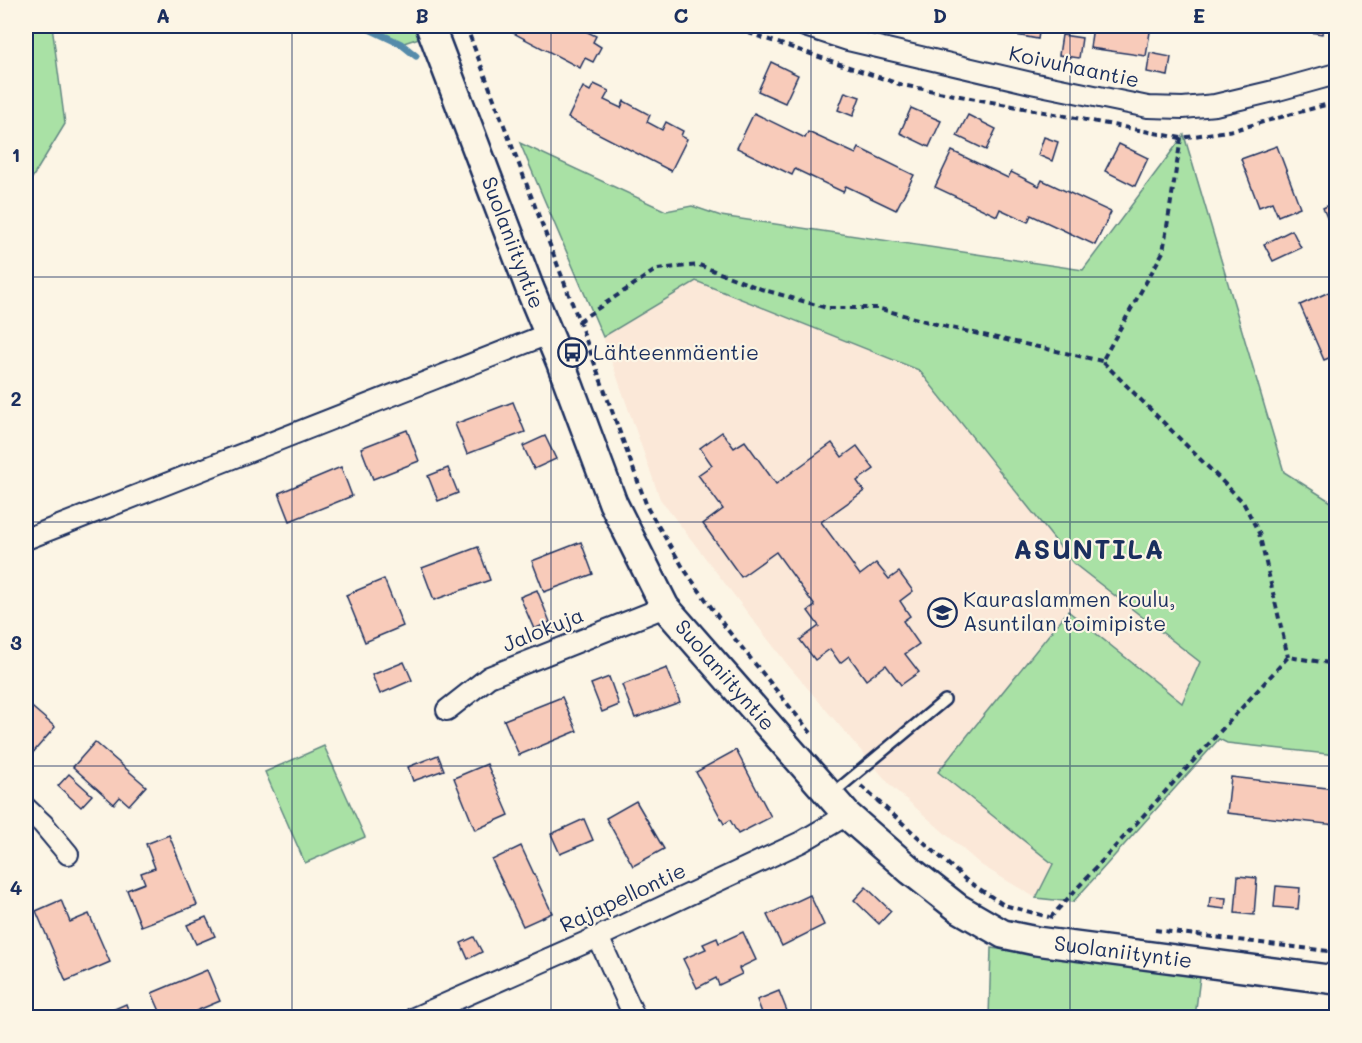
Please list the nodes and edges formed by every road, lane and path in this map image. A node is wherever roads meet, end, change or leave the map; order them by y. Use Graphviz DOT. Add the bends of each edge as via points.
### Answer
graph roads {
  1 [pos="430,26"];
  2 [pos="466,26"];
  3 [pos="804,26"];
  4 [pos="1336,74"];
  5 [pos="1181,138"];
  6 [pos="579,321"];
  7 [pos="548,334"];
  8 [pos="1102,361"];
  9 [pos="26,539"];
  10 [pos="665,607"];
  11 [pos="1288,657"];
  12 [pos="1336,664"];
  13 [pos="945,700"];
  14 [pos="447,710"];
  15 [pos="814,737"];
  16 [pos="852,777"];
  17 [pos="839,805"];
  18 [pos="26,808"];
  19 [pos="68,854"];
  20 [pos="1050,917"];
  21 [pos="1061,918"];
  22 [pos="1149,929"];
  23 [pos="598,936"];
  24 [pos="1036,941"];
  25 [pos="1336,952"];
  26 [pos="1336,980"];
  27 [pos="414,1017"];
  28 [pos="635,1017"];
  1 -- 7 [label="street, Suolaniityntie"];
  2 -- 6 [label="path"];
  3 -- 4 [label="street, Koivuhaantie" via="905,54 1148,107 1215,105"];
  5 -- 8 [label="path" via="1163,252"];
  6 -- 8 [label="path" via="657,269 699,265 760,289 827,308 877,308"];
  6 -- 15 [label="path" via="648,509 726,628"];
  7 -- 9 [label="street"];
  7 -- 10 [label="street, Suolaniityntie" via="613,503"];
  8 -- 11 [label="path" via="1243,502 1259,533"];
  10 -- 14 [label="street, Jalokuja" via="489,677"];
  10 -- 17 [label="street, Suolaniityntie"];
  11 -- 12 [label="path"];
  11 -- 20 [label="path"];
  13 -- 16 [label="lane"];
  16 -- 17 [label="lane"];
  16 -- 20 [label="path" via="966,880 1005,905"];
  17 -- 23 [label="street, Rajapellontie" via="801,842"];
  17 -- 24 [label="street, Suolaniityntie" via="958,908 1003,934"];
  18 -- 19 [label="street"];
  20 -- 21 [label="path"];
  20 -- 24 [label="path"];
  22 -- 25 [label="path"];
  23 -- 27 [label="street, Rajapellontie"];
  23 -- 28 [label="street"];
  24 -- 26 [label="street, Suolaniityntie"];
}
